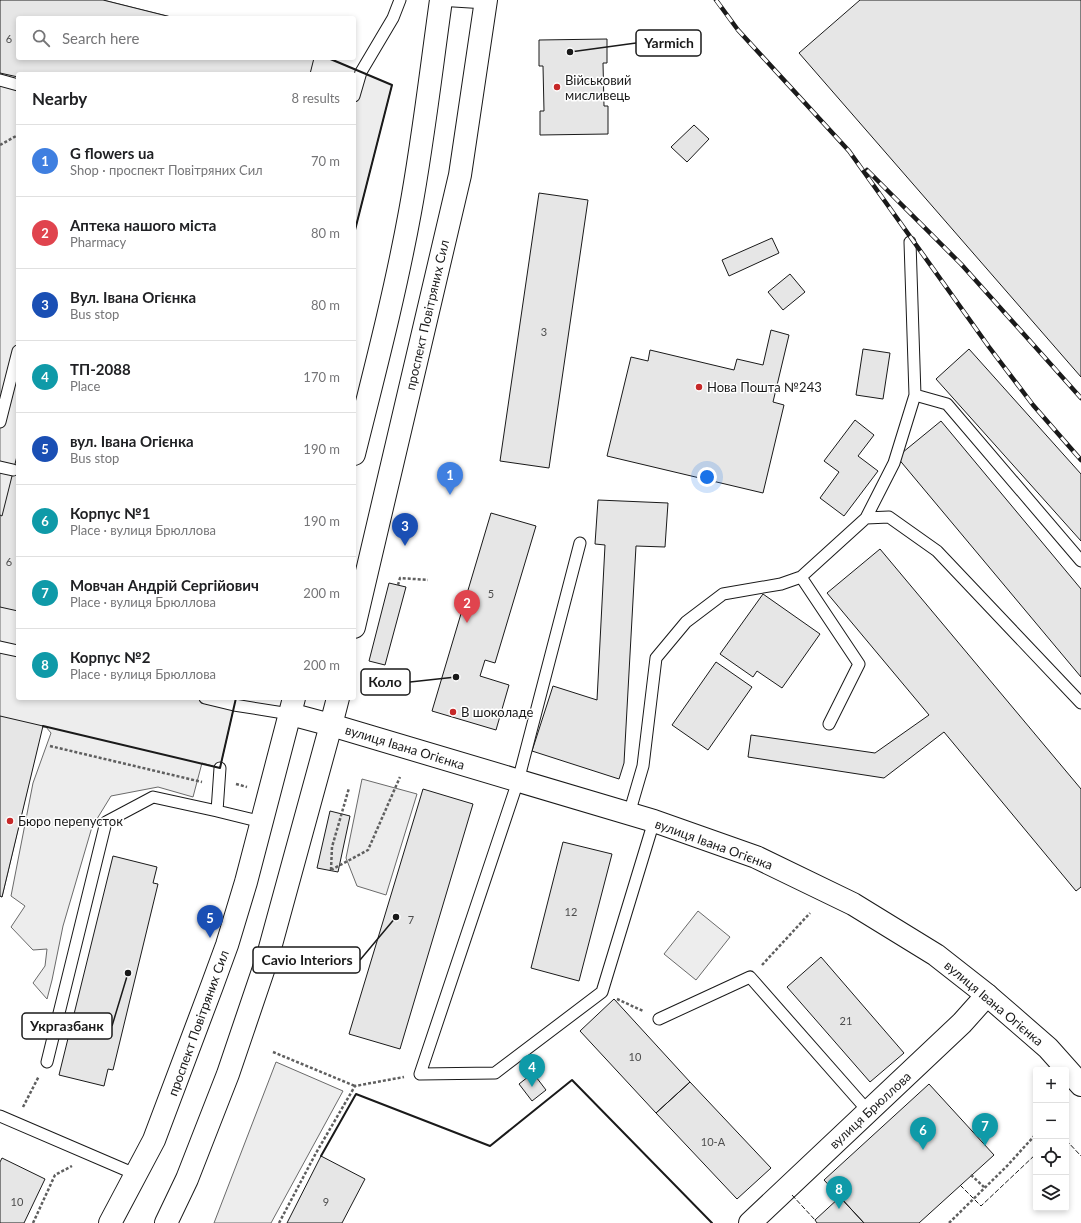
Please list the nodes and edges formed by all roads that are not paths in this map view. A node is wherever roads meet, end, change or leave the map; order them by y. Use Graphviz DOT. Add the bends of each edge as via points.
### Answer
graph roads {
  1 [pos="400,0"];
  2 [pos="438,0"];
  3 [pos="441,0"];
  4 [pos="486,2"];
  5 [pos="0,80"];
  6 [pos="16,84"];
  7 [pos="356,88"];
  8 [pos="910,242"];
  9 [pos="16,359"];
  10 [pos="914,395"];
  11 [pos="0,422"];
  12 [pos="356,446"];
  13 [pos="0,467"];
  14 [pos="13,470"];
  15 [pos="866,518"];
  16 [pos="580,543"];
  17 [pos="1081,561"];
  18 [pos="801,577"];
  19 [pos="356,618"];
  20 [pos="0,647"];
  21 [pos="16,651"];
  22 [pos="213,700"];
  23 [pos="337,700"];
  24 [pos="1081,704"];
  25 [pos="292,706"];
  26 [pos="829,724"];
  27 [pos="331,725"];
  28 [pos="220,768"];
  29 [pos="518,780"];
  30 [pos="217,811"];
  31 [pos="629,814"];
  32 [pos="654,821"];
  33 [pos="262,822"];
  34 [pos="987,995"];
  35 [pos="659,1019"];
  36 [pos="47,1062"];
  37 [pos="1081,1085"];
  38 [pos="868,1111"];
  39 [pos="0,1116"];
  40 [pos="135,1174"];
  41 [pos="110,1223"];
  42 [pos="166,1223"];
  43 [pos="750,1223"];
  1 -- 7 [label="lane" via="393,18 360,72"];
  2 -- 3 [label="lane"];
  3 -- 4 [label="lane"];
  3 -- 12 [label="main road" via="425,124 410,213 391,305"];
  4 -- 19 [label="main road, проспект Повітряних Сил" via="460,176"];
  5 -- 6 [label="lane"];
  8 -- 10 [label="lane"];
  9 -- 11 [label="lane"];
  10 -- 15 [label="lane" via="894,463"];
  10 -- 17 [label="lane" via="946,404"];
  13 -- 14 [label="lane"];
  15 -- 18 [label="lane"];
  15 -- 24 [label="lane" via="889,516 937,551"];
  16 -- 29 [label="lane"];
  18 -- 26 [label="lane" via="859,664"];
  18 -- 31 [label="lane" via="781,584 723,594 686,622 656,658 643,766"];
  20 -- 21 [label="lane"];
  22 -- 25 [label="lane" via="234,705"];
  23 -- 27 [label="main road"];
  25 -- 27 [label="main road, вулиця Івана Огієнка"];
  25 -- 33 [label="main road, проспект Повітряних Сил"];
  27 -- 29 [label="main road, вулиця Івана Огієнка"];
  27 -- 42 [label="main road" via="267,959 228,1074 187,1180"];
  28 -- 30 [label="lane"];
  29 -- 31 [label="main road, вулиця Івана Огієнка"];
  29 -- 32 [label="lane" via="420,1074 495,1073 602,992"];
  30 -- 33 [label="lane"];
  30 -- 36 [label="lane" via="153,797 106,822"];
  31 -- 32 [label="main road, вулиця Івана Огієнка"];
  32 -- 34 [label="main road, вулиця Івана Огієнка" via="756,857 853,904 936,954"];
  33 -- 40 [label="main road, проспект Повітряних Сил" via="212,986 154,1140"];
  34 -- 37 [label="main road, вулиця Івана Огієнка" via="1048,1048"];
  34 -- 38 [label="main road, вулиця Брюллова" via="962,1023"];
  35 -- 38 [label="lane" via="750,977"];
  38 -- 43 [label="main road, вулиця Брюллова"];
  39 -- 40 [label="lane"];
  40 -- 41 [label="main road, проспект Повітряних Сил"];
}
